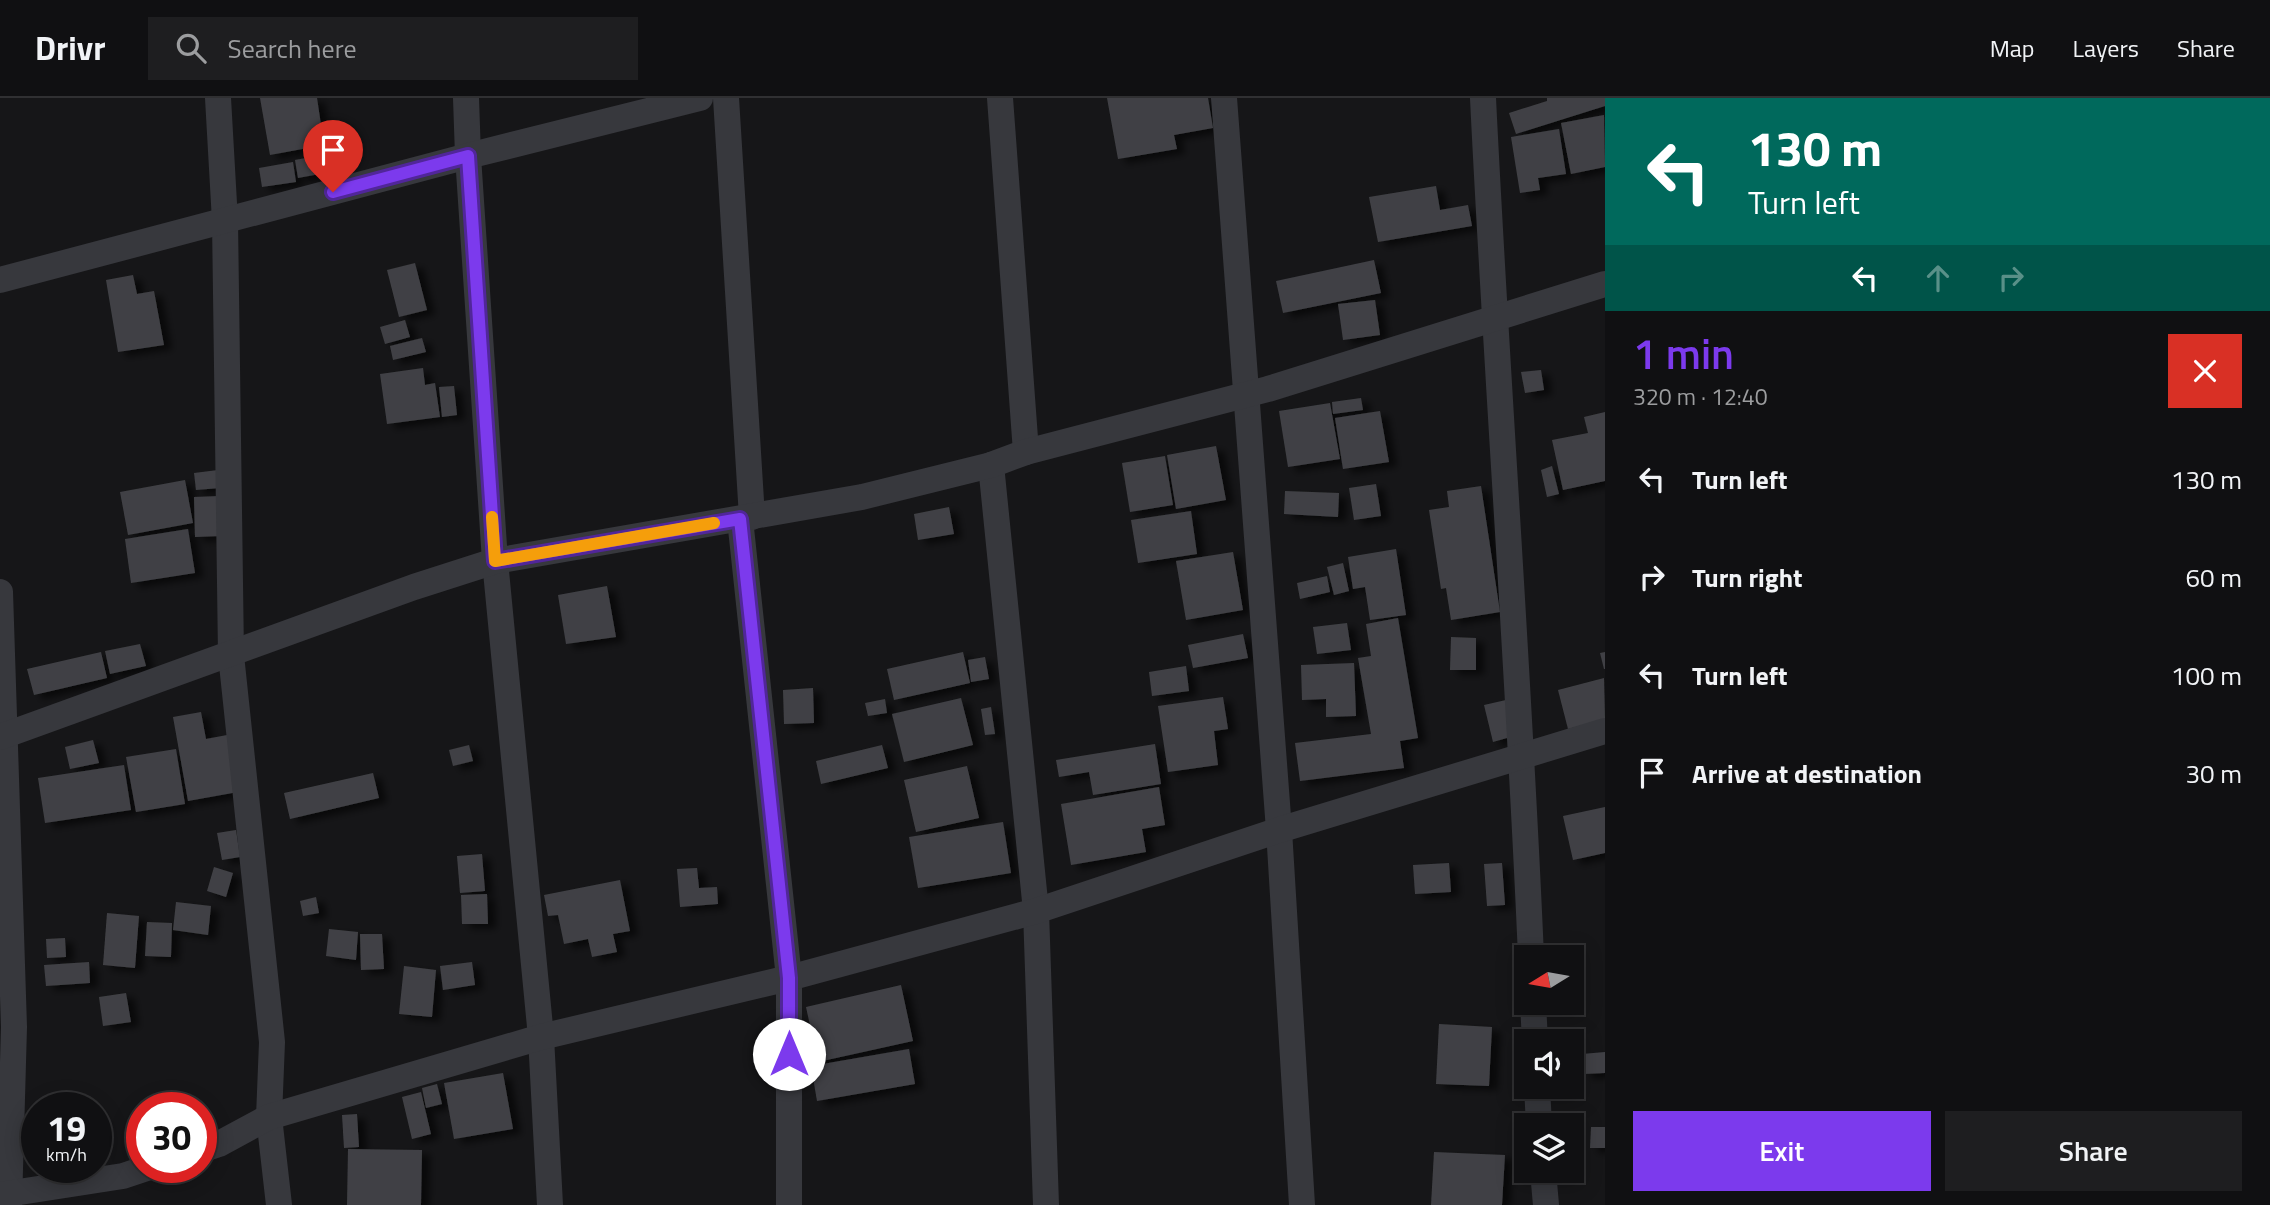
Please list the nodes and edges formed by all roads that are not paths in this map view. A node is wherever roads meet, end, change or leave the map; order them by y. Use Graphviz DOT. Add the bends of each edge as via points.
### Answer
graph roads {
  1 [pos="218,98"];
  2 [pos="466,98"];
  3 [pos="700,98"];
  4 [pos="726,98"];
  5 [pos="1000,98"];
  6 [pos="1224,98"];
  7 [pos="1483,98"];
  8 [pos="468,156"];
  9 [pos="225,221"];
  10 [pos="0,280"];
  11 [pos="1605,284"];
  12 [pos="1494,318"];
  13 [pos="1245,395"];
  14 [pos="1026,452"];
  15 [pos="992,465"];
  16 [pos="746,518"];
  17 [pos="495,561"];
  18 [pos="0,592"];
  19 [pos="231,655"];
  20 [pos="1605,731"];
  21 [pos="2,736"];
  22 [pos="1522,756"];
  23 [pos="1279,830"];
  24 [pos="1036,911"];
  25 [pos="1530,945"];
  26 [pos="789,978"];
  27 [pos="541,1037"];
  28 [pos="269,1117"];
  29 [pos="217,1145"];
  30 [pos="126,1176"];
  31 [pos="1544,1183"];
  32 [pos="6,1198"];
  33 [pos="279,1205"];
  34 [pos="550,1205"];
  35 [pos="789,1205"];
  36 [pos="1046,1205"];
  37 [pos="1302,1205"];
  38 [pos="1546,1205"];
  1 -- 9 [label="street"];
  2 -- 8 [label="street"];
  3 -- 8 [label="street"];
  4 -- 16 [label="street"];
  5 -- 14 [label="street"];
  6 -- 13 [label="street"];
  7 -- 12 [label="street"];
  8 -- 9 [label="street"];
  8 -- 17 [label="street"];
  9 -- 10 [label="street"];
  9 -- 19 [label="street"];
  11 -- 12 [label="street"];
  12 -- 13 [label="street"];
  12 -- 22 [label="street"];
  13 -- 14 [label="street"];
  13 -- 23 [label="street"];
  14 -- 15 [label="street"];
  15 -- 16 [label="street" via="862,497"];
  15 -- 24 [label="street"];
  16 -- 17 [label="street"];
  16 -- 26 [label="street"];
  17 -- 19 [label="street"];
  17 -- 27 [label="street"];
  18 -- 21 [label="street"];
  19 -- 21 [label="street"];
  19 -- 28 [label="street" via="272,1042"];
  20 -- 22 [label="street"];
  21 -- 32 [label="street" via="14,1027"];
  22 -- 23 [label="street"];
  22 -- 25 [label="street"];
  23 -- 24 [label="street"];
  23 -- 37 [label="street"];
  24 -- 26 [label="street"];
  24 -- 36 [label="street"];
  26 -- 27 [label="street"];
  26 -- 35 [label="street"];
  27 -- 28 [label="street"];
  27 -- 34 [label="street"];
  28 -- 29 [label="street"];
  28 -- 33 [label="street"];
  30 -- 32 [label="street"];
  31 -- 38 [label="street"];
}
